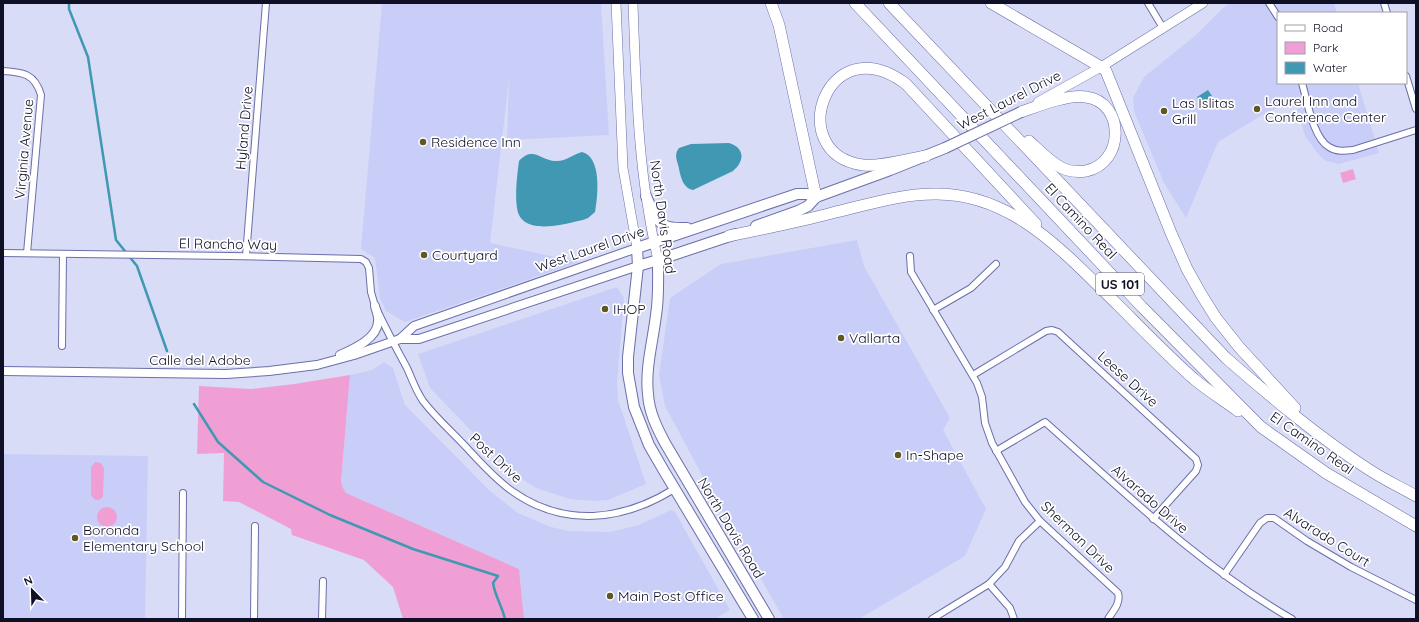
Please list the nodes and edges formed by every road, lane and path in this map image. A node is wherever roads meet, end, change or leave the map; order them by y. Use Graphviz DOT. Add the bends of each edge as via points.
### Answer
graph roads {
  1 [pos="266,3"];
  2 [pos="616,3"];
  3 [pos="633,3"];
  4 [pos="771,3"];
  5 [pos="855,3"];
  6 [pos="889,3"];
  7 [pos="991,3"];
  8 [pos="1148,3"];
  9 [pos="1202,3"];
  10 [pos="1269,3"];
  11 [pos="1277,15"];
  12 [pos="1163,28"];
  13 [pos="1101,67"];
  14 [pos="3,72"];
  15 [pos="1407,79"];
  16 [pos="1302,84"];
  17 [pos="986,105"];
  18 [pos="1416,109"];
  19 [pos="1021,112"];
  20 [pos="1416,130"];
  21 [pos="926,156"];
  22 [pos="646,196"];
  23 [pos="816,197"];
  24 [pos="692,228"];
  25 [pos="729,236"];
  26 [pos="653,242"];
  27 [pos="637,248"];
  28 [pos="1062,252"];
  29 [pos="3,253"];
  30 [pos="27,253"];
  31 [pos="63,254"];
  32 [pos="246,256"];
  33 [pos="910,256"];
  34 [pos="658,260"];
  35 [pos="996,264"];
  36 [pos="638,266"];
  37 [pos="375,306"];
  38 [pos="933,310"];
  39 [pos="397,340"];
  40 [pos="62,346"];
  41 [pos="317,365"];
  42 [pos="3,371"];
  43 [pos="973,375"];
  44 [pos="1261,427"];
  45 [pos="1327,440"];
  46 [pos="996,451"];
  47 [pos="674,489"];
  48 [pos="183,493"];
  49 [pos="1416,496"];
  50 [pos="1153,519"];
  51 [pos="1040,521"];
  52 [pos="255,526"];
  53 [pos="1416,526"];
  54 [pos="1224,575"];
  55 [pos="323,581"];
  56 [pos="990,584"];
  57 [pos="1416,600"];
  58 [pos="182,619"];
  59 [pos="254,619"];
  60 [pos="322,619"];
  61 [pos="753,619"];
  62 [pos="769,619"];
  63 [pos="932,619"];
  64 [pos="1014,619"];
  65 [pos="1108,619"];
  66 [pos="1292,619"];
  1 -- 32 [label="street, Hyland Drive"];
  2 -- 27 [label="main road, North Davis Road" via="624,168"];
  3 -- 22 [label="main road, North Davis Road" via="640,157"];
  4 -- 23 [label="highway"];
  5 -- 44 [label="highway, El Camino Real / US 101" via="1142,307"];
  6 -- 17 [label="highway, El Camino Real / US 101"];
  7 -- 13 [label="highway"];
  8 -- 12 [label="street"];
  9 -- 12 [label="main road, West Laurel Drive"];
  10 -- 11 [label="street"];
  12 -- 13 [label="main road, West Laurel Drive"];
  13 -- 19 [label="main road, West Laurel Drive"];
  13 -- 45 [label="highway" via="1106,71 1187,269 1216,318 1271,384"];
  14 -- 30 [label="street, Virginia Avenue" via="26,74 36,83 41,95"];
  15 -- 18 [label="street"];
  16 -- 20 [label="street" via="1320,139 1328,147 1345,151"];
  17 -- 19 [label="highway" via="1063,169 1078,172 1094,168 1105,161 1113,147 1113,120 1104,105 1093,98 1071,97"];
  17 -- 45 [label="highway, El Camino Real / US 101" via="1226,358"];
  19 -- 21 [label="main road, West Laurel Drive, bridge"];
  21 -- 23 [label="main road, West Laurel Drive"];
  21 -- 28 [label="highway" via="872,165 855,163 841,157 826,141 821,126 820,111 824,97 833,83 845,74 860,69 876,69 896,76"];
  22 -- 24 [label="main road" via="659,220 665,225"];
  22 -- 26 [label="main road, North Davis Road"];
  23 -- 24 [label="main road, West Laurel Drive" via="797,194"];
  23 -- 25 [label="main road, West Laurel Drive" via="808,206 798,211"];
  24 -- 26 [label="main road, West Laurel Drive"];
  25 -- 28 [label="highway" via="882,200 937,194 956,195 984,202 1012,214 1043,234"];
  25 -- 34 [label="main road, West Laurel Drive"];
  26 -- 27 [label="main road, West Laurel Drive"];
  26 -- 34 [label="main road, North Davis Road"];
  27 -- 36 [label="main road, North Davis Road"];
  27 -- 39 [label="street, West Laurel Drive" via="414,326"];
  28 -- 44 [label="highway" via="1194,379"];
  29 -- 30 [label="street, El Rancho Way"];
  30 -- 31 [label="street, El Rancho Way"];
  31 -- 32 [label="street, El Rancho Way"];
  31 -- 40 [label="street"];
  32 -- 37 [label="street, El Rancho Way" via="362,259 369,268"];
  33 -- 38 [label="street, Sherman Drive" via="911,272"];
  34 -- 36 [label="main road, West Laurel Drive"];
  34 -- 62 [label="main road, North Davis Road" via="657,314 647,374 650,408 657,429"];
  35 -- 38 [label="street" via="971,288"];
  36 -- 39 [label="street, West Laurel Drive" via="419,339"];
  36 -- 47 [label="main road, North Davis Road" via="628,373 634,407 640,423 649,445"];
  37 -- 39 [label="street, El Rancho Way"];
  37 -- 41 [label="street" via="378,321 370,337 348,351"];
  38 -- 43 [label="street, Sherman Drive"];
  39 -- 41 [label="street, Calle del Adobe"];
  39 -- 47 [label="street, Post Drive" via="424,401 502,484 526,500 557,512 602,516 645,506"];
  41 -- 42 [label="street, Calle del Adobe" via="226,374"];
  43 -- 46 [label="street, Sherman Drive" via="982,397 987,430"];
  43 -- 50 [label="street, Leese Drive" via="1046,331 1052,330 1060,334 1195,456 1198,467"];
  44 -- 53 [label="highway, El Camino Real / US 101" via="1326,473"];
  45 -- 49 [label="highway, El Camino Real / US 101" via="1368,469"];
  46 -- 50 [label="street, Alvarado Drive" via="1045,422"];
  46 -- 51 [label="street, Sherman Drive" via="1025,502"];
  47 -- 61 [label="main road, North Davis Road"];
  48 -- 58 [label="street"];
  50 -- 54 [label="street, Alvarado Drive"];
  51 -- 56 [label="street" via="1019,541 1004,567"];
  51 -- 65 [label="street, Sherman Drive" via="1118,593 1118,603"];
  52 -- 59 [label="street"];
  54 -- 57 [label="street, Alvarado Court" via="1260,523 1270,518 1351,567"];
  54 -- 66 [label="street, Alvarado Drive"];
  55 -- 60 [label="street"];
  56 -- 63 [label="street"];
  56 -- 64 [label="street" via="1010,608"];
}
